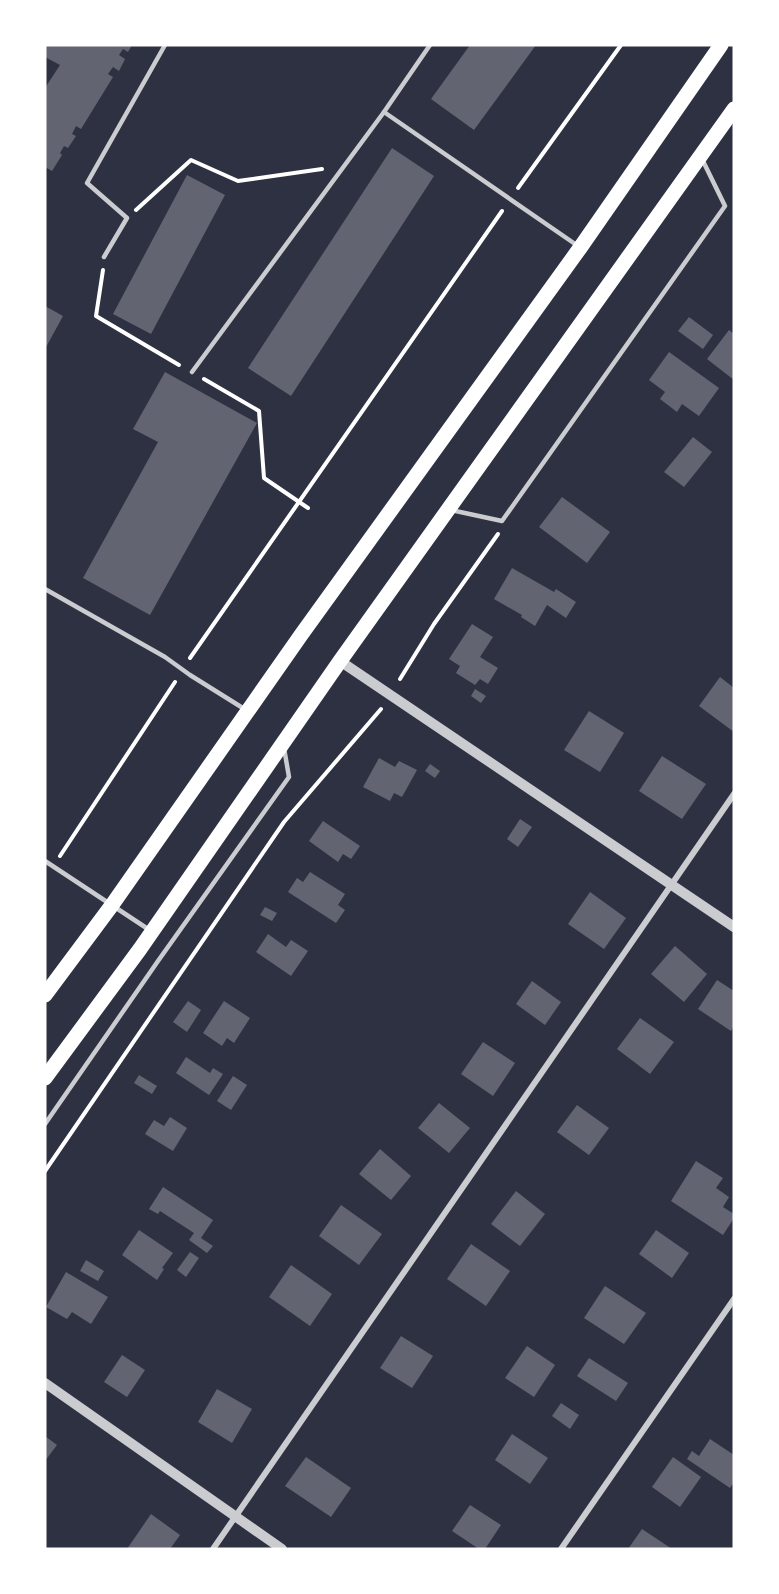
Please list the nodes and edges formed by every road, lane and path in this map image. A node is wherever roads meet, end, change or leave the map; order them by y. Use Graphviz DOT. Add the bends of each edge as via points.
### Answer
graph roads {
  1 [pos="165,45"];
  2 [pos="430,45"];
  3 [pos="621,45"];
  4 [pos="722,45"];
  5 [pos="734,109"];
  6 [pos="384,112"];
  7 [pos="700,156"];
  8 [pos="344,166"];
  9 [pos="510,199"];
  10 [pos="127,218"];
  11 [pos="580,248"];
  12 [pos="104,257"];
  13 [pos="192,372"];
  14 [pos="448,510"];
  15 [pos="45,589"];
  16 [pos="340,661"];
  17 [pos="182,670"];
  18 [pos="248,711"];
  19 [pos="284,744"];
  20 [pos="734,795"];
  21 [pos="45,861"];
  22 [pos="53,866"];
  23 [pos="671,885"];
  24 [pos="112,905"];
  25 [pos="734,927"];
  26 [pos="152,932"];
  27 [pos="45,995"];
  28 [pos="45,1078"];
  29 [pos="45,1124"];
  30 [pos="734,1299"];
  31 [pos="45,1383"];
  32 [pos="235,1516"];
  33 [pos="213,1549"];
  34 [pos="282,1549"];
  35 [pos="561,1549"];
  1 -- 10 [label="lane" via="87,183"];
  2 -- 6 [label="lane"];
  3 -- 9 [label="path"];
  4 -- 11 [label="main road"];
  5 -- 7 [label="main road"];
  6 -- 8 [label="lane"];
  6 -- 9 [label="lane"];
  7 -- 14 [label="main road"];
  7 -- 14 [label="lane" via="725,206 509,512 502,521"];
  8 -- 10 [label="path" via="238,181 191,159"];
  8 -- 13 [label="lane"];
  9 -- 11 [label="lane"];
  9 -- 17 [label="path"];
  10 -- 12 [label="lane"];
  11 -- 18 [label="main road"];
  14 -- 16 [label="main road"];
  15 -- 17 [label="lane"];
  16 -- 19 [label="main road"];
  16 -- 23 [label="street"];
  17 -- 18 [label="lane"];
  17 -- 22 [label="path"];
  18 -- 24 [label="main road"];
  19 -- 26 [label="main road"];
  19 -- 29 [label="lane" via="289,777"];
  20 -- 23 [label="street"];
  21 -- 22 [label="lane"];
  22 -- 24 [label="lane"];
  23 -- 25 [label="street"];
  23 -- 32 [label="street"];
  24 -- 26 [label="lane"];
  24 -- 27 [label="main road"];
  26 -- 28 [label="main road"];
  30 -- 35 [label="street"];
  31 -- 32 [label="street"];
  32 -- 33 [label="street"];
  32 -- 34 [label="street"];
}
